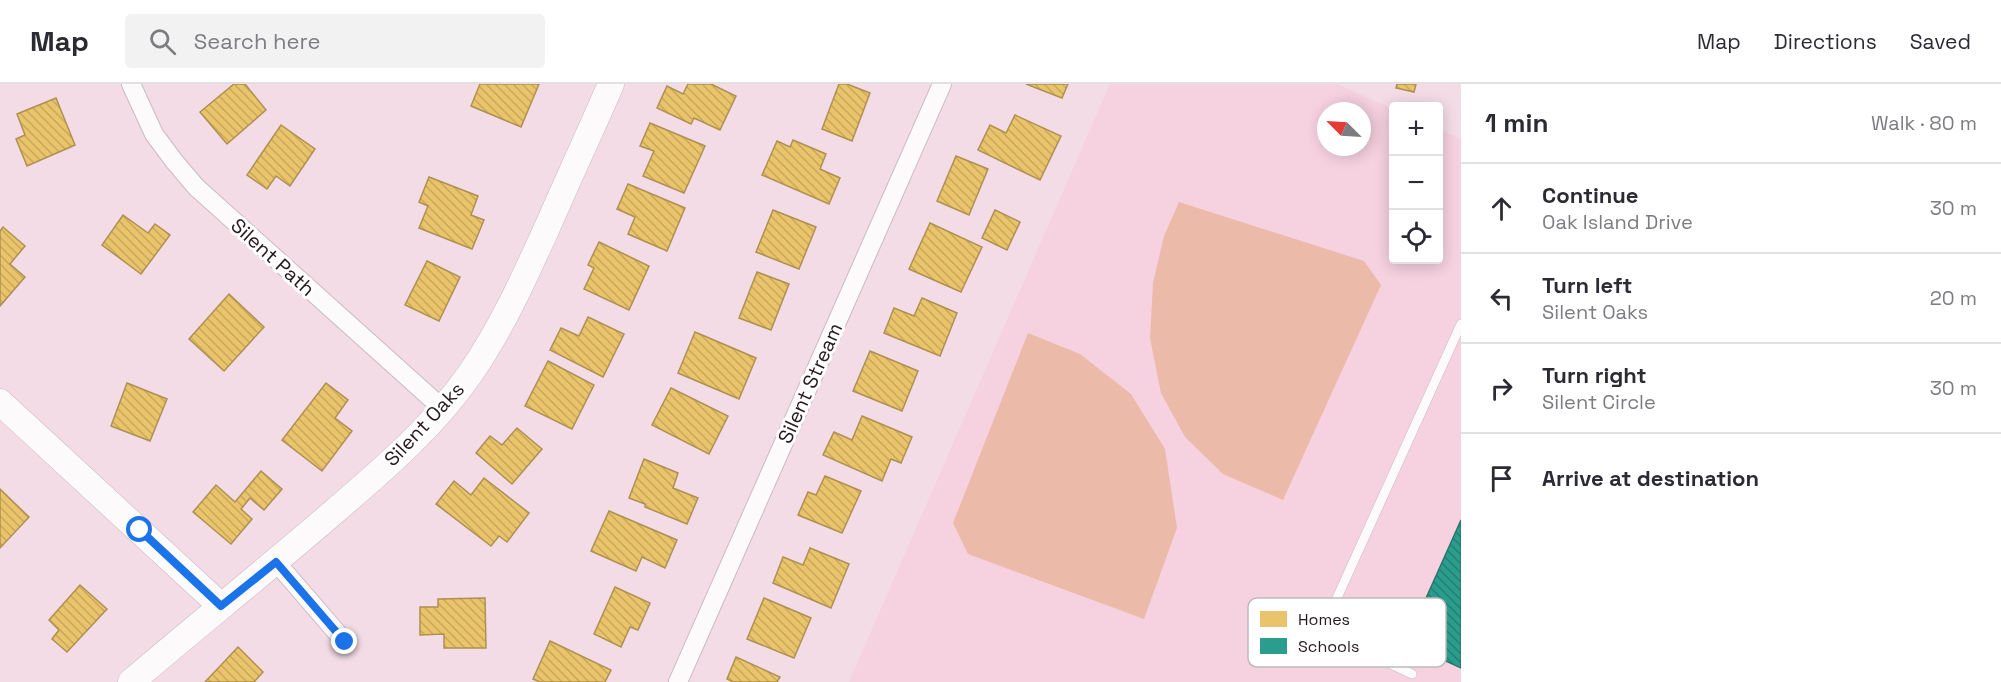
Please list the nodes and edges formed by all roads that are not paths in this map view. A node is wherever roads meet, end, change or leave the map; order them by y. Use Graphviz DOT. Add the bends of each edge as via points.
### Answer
graph roads {
  1 [pos="131,84"];
  2 [pos="611,84"];
  3 [pos="942,84"];
  4 [pos="1461,324"];
  5 [pos="0,402"];
  6 [pos="442,408"];
  7 [pos="276,562"];
  8 [pos="1337,598"];
  9 [pos="221,606"];
  10 [pos="345,642"];
  11 [pos="1397,667"];
  12 [pos="1412,674"];
  13 [pos="131,682"];
  14 [pos="678,682"];
  1 -- 6 [label="street, Silent Path" via="154,134 196,187"];
  2 -- 6 [label="street, Silent Oaks" via="500,326"];
  3 -- 14 [label="street, Silent Stream"];
  4 -- 8 [label="lane"];
  5 -- 9 [label="street"];
  6 -- 7 [label="street, Silent Oaks" via="401,453"];
  7 -- 9 [label="street, Silent Oaks"];
  7 -- 10 [label="street"];
  9 -- 13 [label="street, Silent Oaks"];
  11 -- 12 [label="lane"];
}
